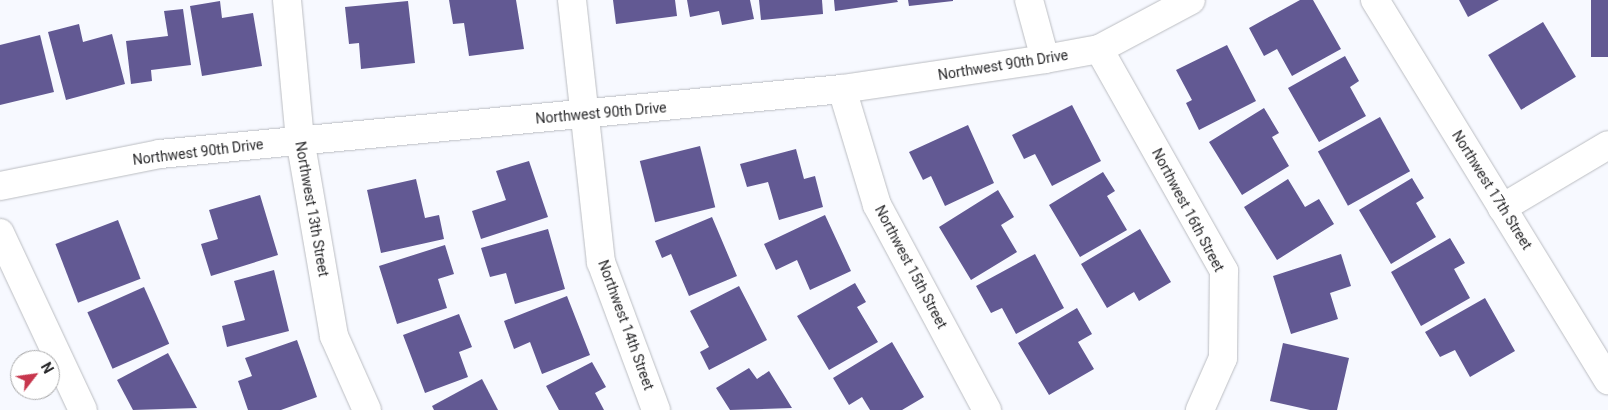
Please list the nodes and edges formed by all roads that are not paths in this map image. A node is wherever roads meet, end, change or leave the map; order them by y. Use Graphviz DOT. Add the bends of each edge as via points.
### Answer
graph roads {
  1 [pos="287,0"];
  2 [pos="572,0"];
  3 [pos="1029,0"];
  4 [pos="1191,0"];
  5 [pos="1375,0"];
  6 [pos="1099,49"];
  7 [pos="1045,59"];
  8 [pos="842,89"];
  9 [pos="586,116"];
  10 [pos="300,139"];
  11 [pos="1608,145"];
  12 [pos="0,186"];
  13 [pos="1502,208"];
  14 [pos="0,233"];
  15 [pos="1608,380"];
  16 [pos="83,410"];
  17 [pos="367,410"];
  18 [pos="656,410"];
  19 [pos="987,410"];
  20 [pos="1200,410"];
  1 -- 10 [label="street, Northwest 13th Street"];
  2 -- 9 [label="street, Northwest 14th Street"];
  3 -- 7 [label="street"];
  4 -- 6 [label="street, Northwest 90th Drive"];
  5 -- 13 [label="street, Northwest 17th Street"];
  6 -- 7 [label="street, Northwest 90th Drive"];
  6 -- 20 [label="street, Northwest 16th Street" via="1224,270 1223,358"];
  7 -- 8 [label="street, Northwest 90th Drive"];
  8 -- 9 [label="street, Northwest 90th Drive"];
  8 -- 19 [label="street, Northwest 15th Street" via="877,206"];
  9 -- 10 [label="street, Northwest 90th Drive"];
  9 -- 18 [label="street, Northwest 14th Street" via="602,262"];
  10 -- 12 [label="street, Northwest 90th Drive" via="160,154"];
  10 -- 17 [label="street, Northwest 13th Street" via="334,336"];
  11 -- 13 [label="street"];
  13 -- 15 [label="street, Northwest 17th Street"];
  14 -- 16 [label="street"];
}
